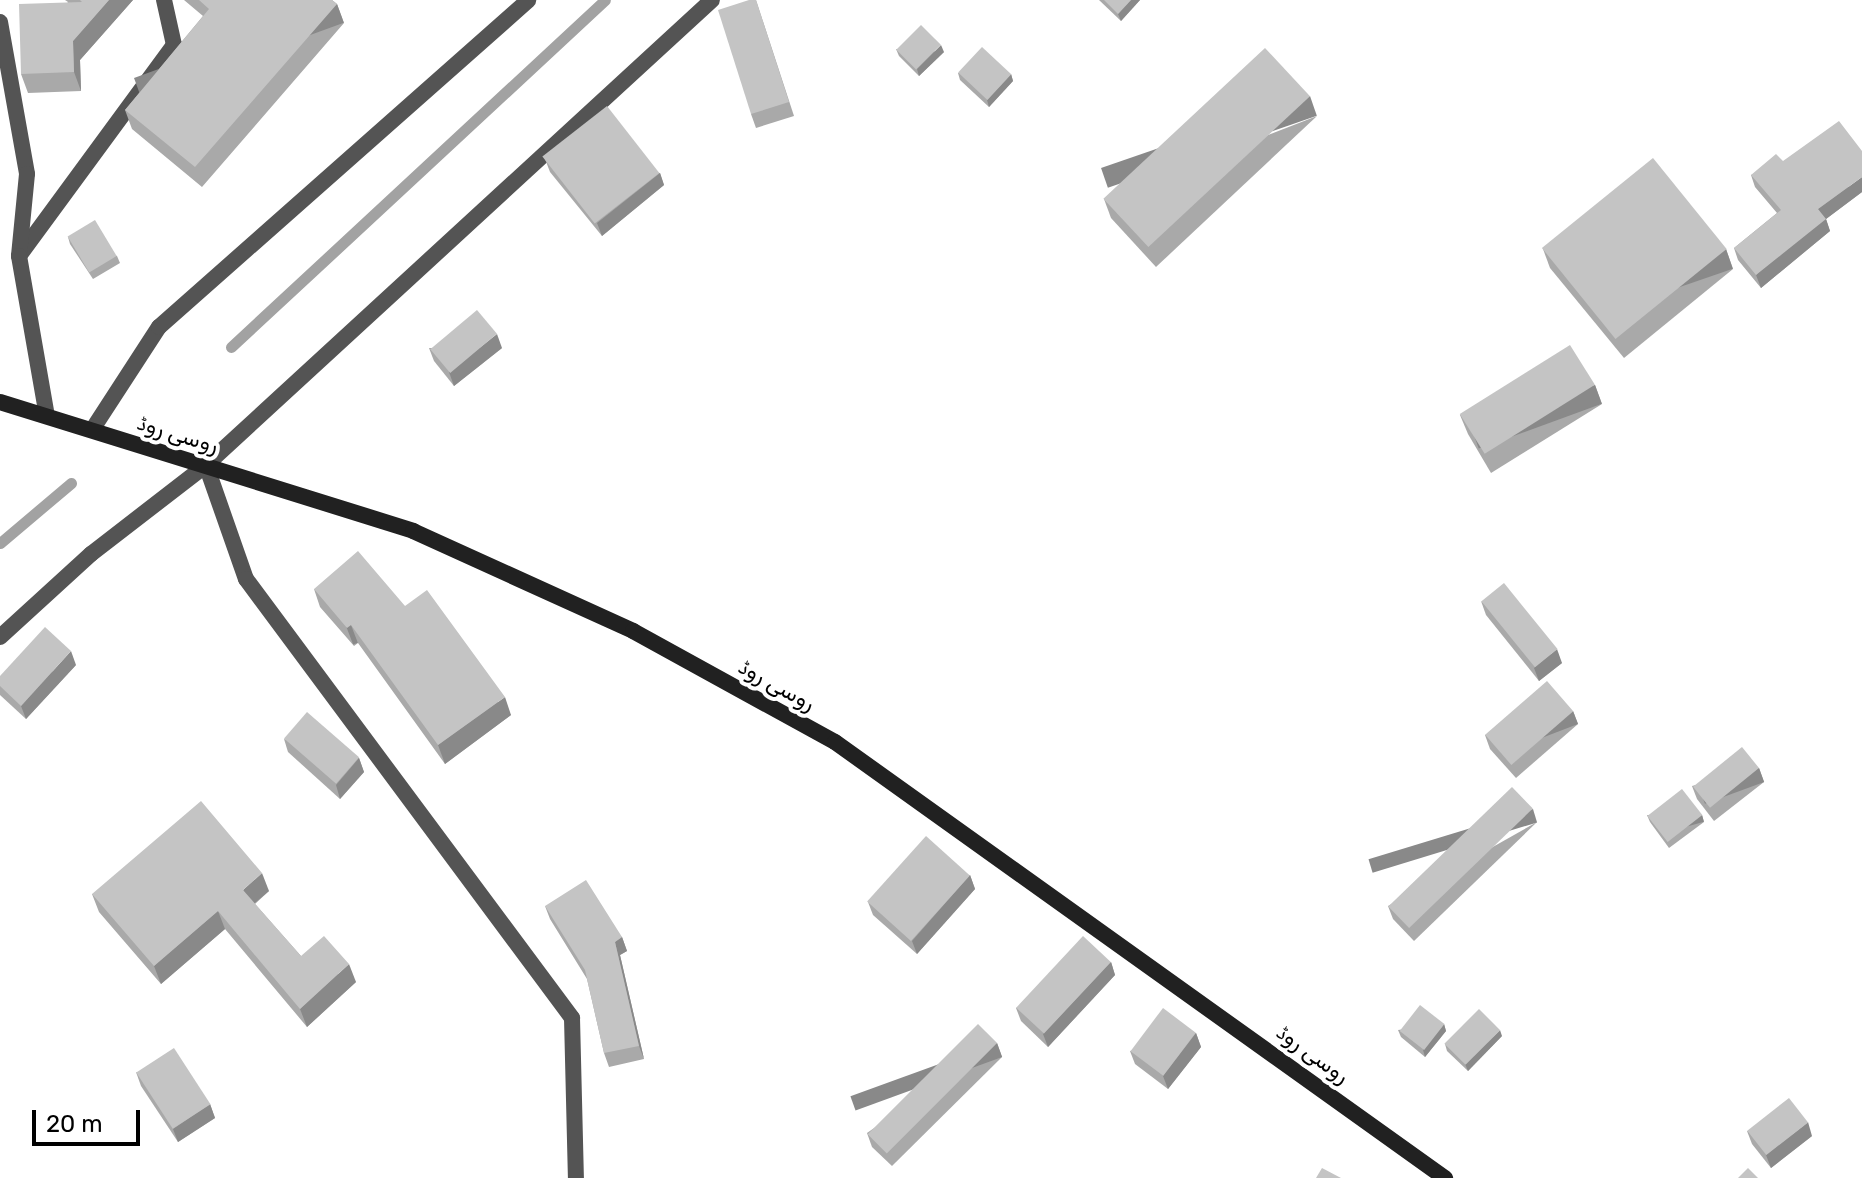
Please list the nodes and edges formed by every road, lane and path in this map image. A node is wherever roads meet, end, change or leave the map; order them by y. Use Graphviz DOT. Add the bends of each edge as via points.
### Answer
graph roads {
  1 [pos="164,0"];
  2 [pos="528,0"];
  3 [pos="712,0"];
  4 [pos="0,22"];
  5 [pos="19,256"];
  6 [pos="2,406"];
  7 [pos="47,416"];
  8 [pos="92,430"];
  9 [pos="206,465"];
  10 [pos="0,637"];
  11 [pos="576,1178"];
  12 [pos="1445,1178"];
  1 -- 5 [label="street" via="174,45"];
  2 -- 8 [label="street" via="159,327"];
  3 -- 9 [label="street"];
  4 -- 5 [label="street" via="27,174"];
  5 -- 7 [label="street"];
  6 -- 7 [label="main road, روسی روڈ"];
  7 -- 8 [label="main road, روسی روڈ"];
  8 -- 9 [label="main road, روسی روڈ"];
  9 -- 10 [label="street" via="91,554"];
  9 -- 11 [label="street" via="246,579 572,1018"];
  9 -- 12 [label="main road, روسی روڈ" via="413,531 633,631 835,742"];
}
